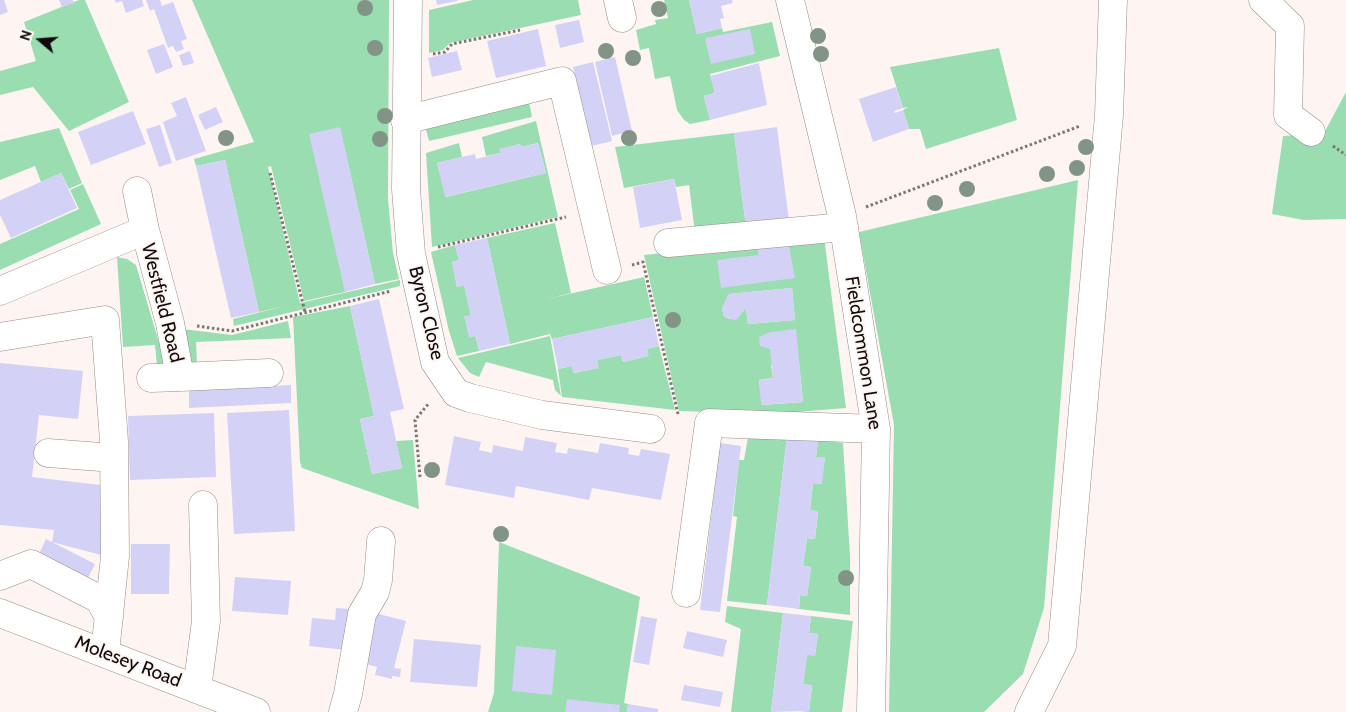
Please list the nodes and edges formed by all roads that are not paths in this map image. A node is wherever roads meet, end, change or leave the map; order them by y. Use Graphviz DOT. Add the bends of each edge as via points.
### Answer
graph roads {
  1 [pos="408,0"];
  2 [pos="790,0"];
  3 [pos="1114,0"];
  4 [pos="1263,0"];
  5 [pos="405,120"];
  6 [pos="1311,132"];
  7 [pos="137,191"];
  8 [pos="843,222"];
  9 [pos="145,230"];
  10 [pos="668,243"];
  11 [pos="607,270"];
  12 [pos="0,291"];
  13 [pos="0,337"];
  14 [pos="269,373"];
  15 [pos="180,377"];
  16 [pos="151,378"];
  17 [pos="651,429"];
  18 [pos="876,430"];
  19 [pos="48,453"];
  20 [pos="114,458"];
  21 [pos="203,505"];
  22 [pos="381,541"];
  23 [pos="1,571"];
  24 [pos="686,593"];
  25 [pos="0,613"];
  26 [pos="109,616"];
  27 [pos="105,653"];
  28 [pos="197,689"];
  29 [pos="353,702"];
  30 [pos="256,712"];
  31 [pos="871,712"];
  32 [pos="1029,712"];
  1 -- 5 [label="street, Byron Close"];
  2 -- 8 [label="street, Fieldcommon Lane"];
  3 -- 32 [label="street" via="1109,115 1062,646"];
  4 -- 6 [label="street" via="1290,26 1288,115"];
  5 -- 11 [label="street" via="562,81"];
  5 -- 17 [label="street, Byron Close" via="411,254 436,362 456,393 542,415"];
  7 -- 9 [label="street, Westfield Road"];
  8 -- 10 [label="street"];
  8 -- 18 [label="street, Fieldcommon Lane"];
  9 -- 12 [label="street, Westfield Road"];
  9 -- 15 [label="street, Westfield Road" via="171,327"];
  13 -- 20 [label="street" via="105,320"];
  14 -- 15 [label="street, Westfield Road"];
  15 -- 16 [label="street"];
  18 -- 24 [label="street" via="709,423"];
  18 -- 31 [label="street, Fieldcommon Lane"];
  19 -- 20 [label="street"];
  20 -- 26 [label="street" via="115,556"];
  21 -- 28 [label="street" via="206,621"];
  22 -- 29 [label="street" via="375,592 362,614"];
  23 -- 26 [label="street" via="31,564 99,599"];
  25 -- 27 [label="street, Molesey Road"];
  26 -- 27 [label="street"];
  27 -- 28 [label="street, Molesey Road"];
  28 -- 30 [label="street, Molesey Road"];
}
